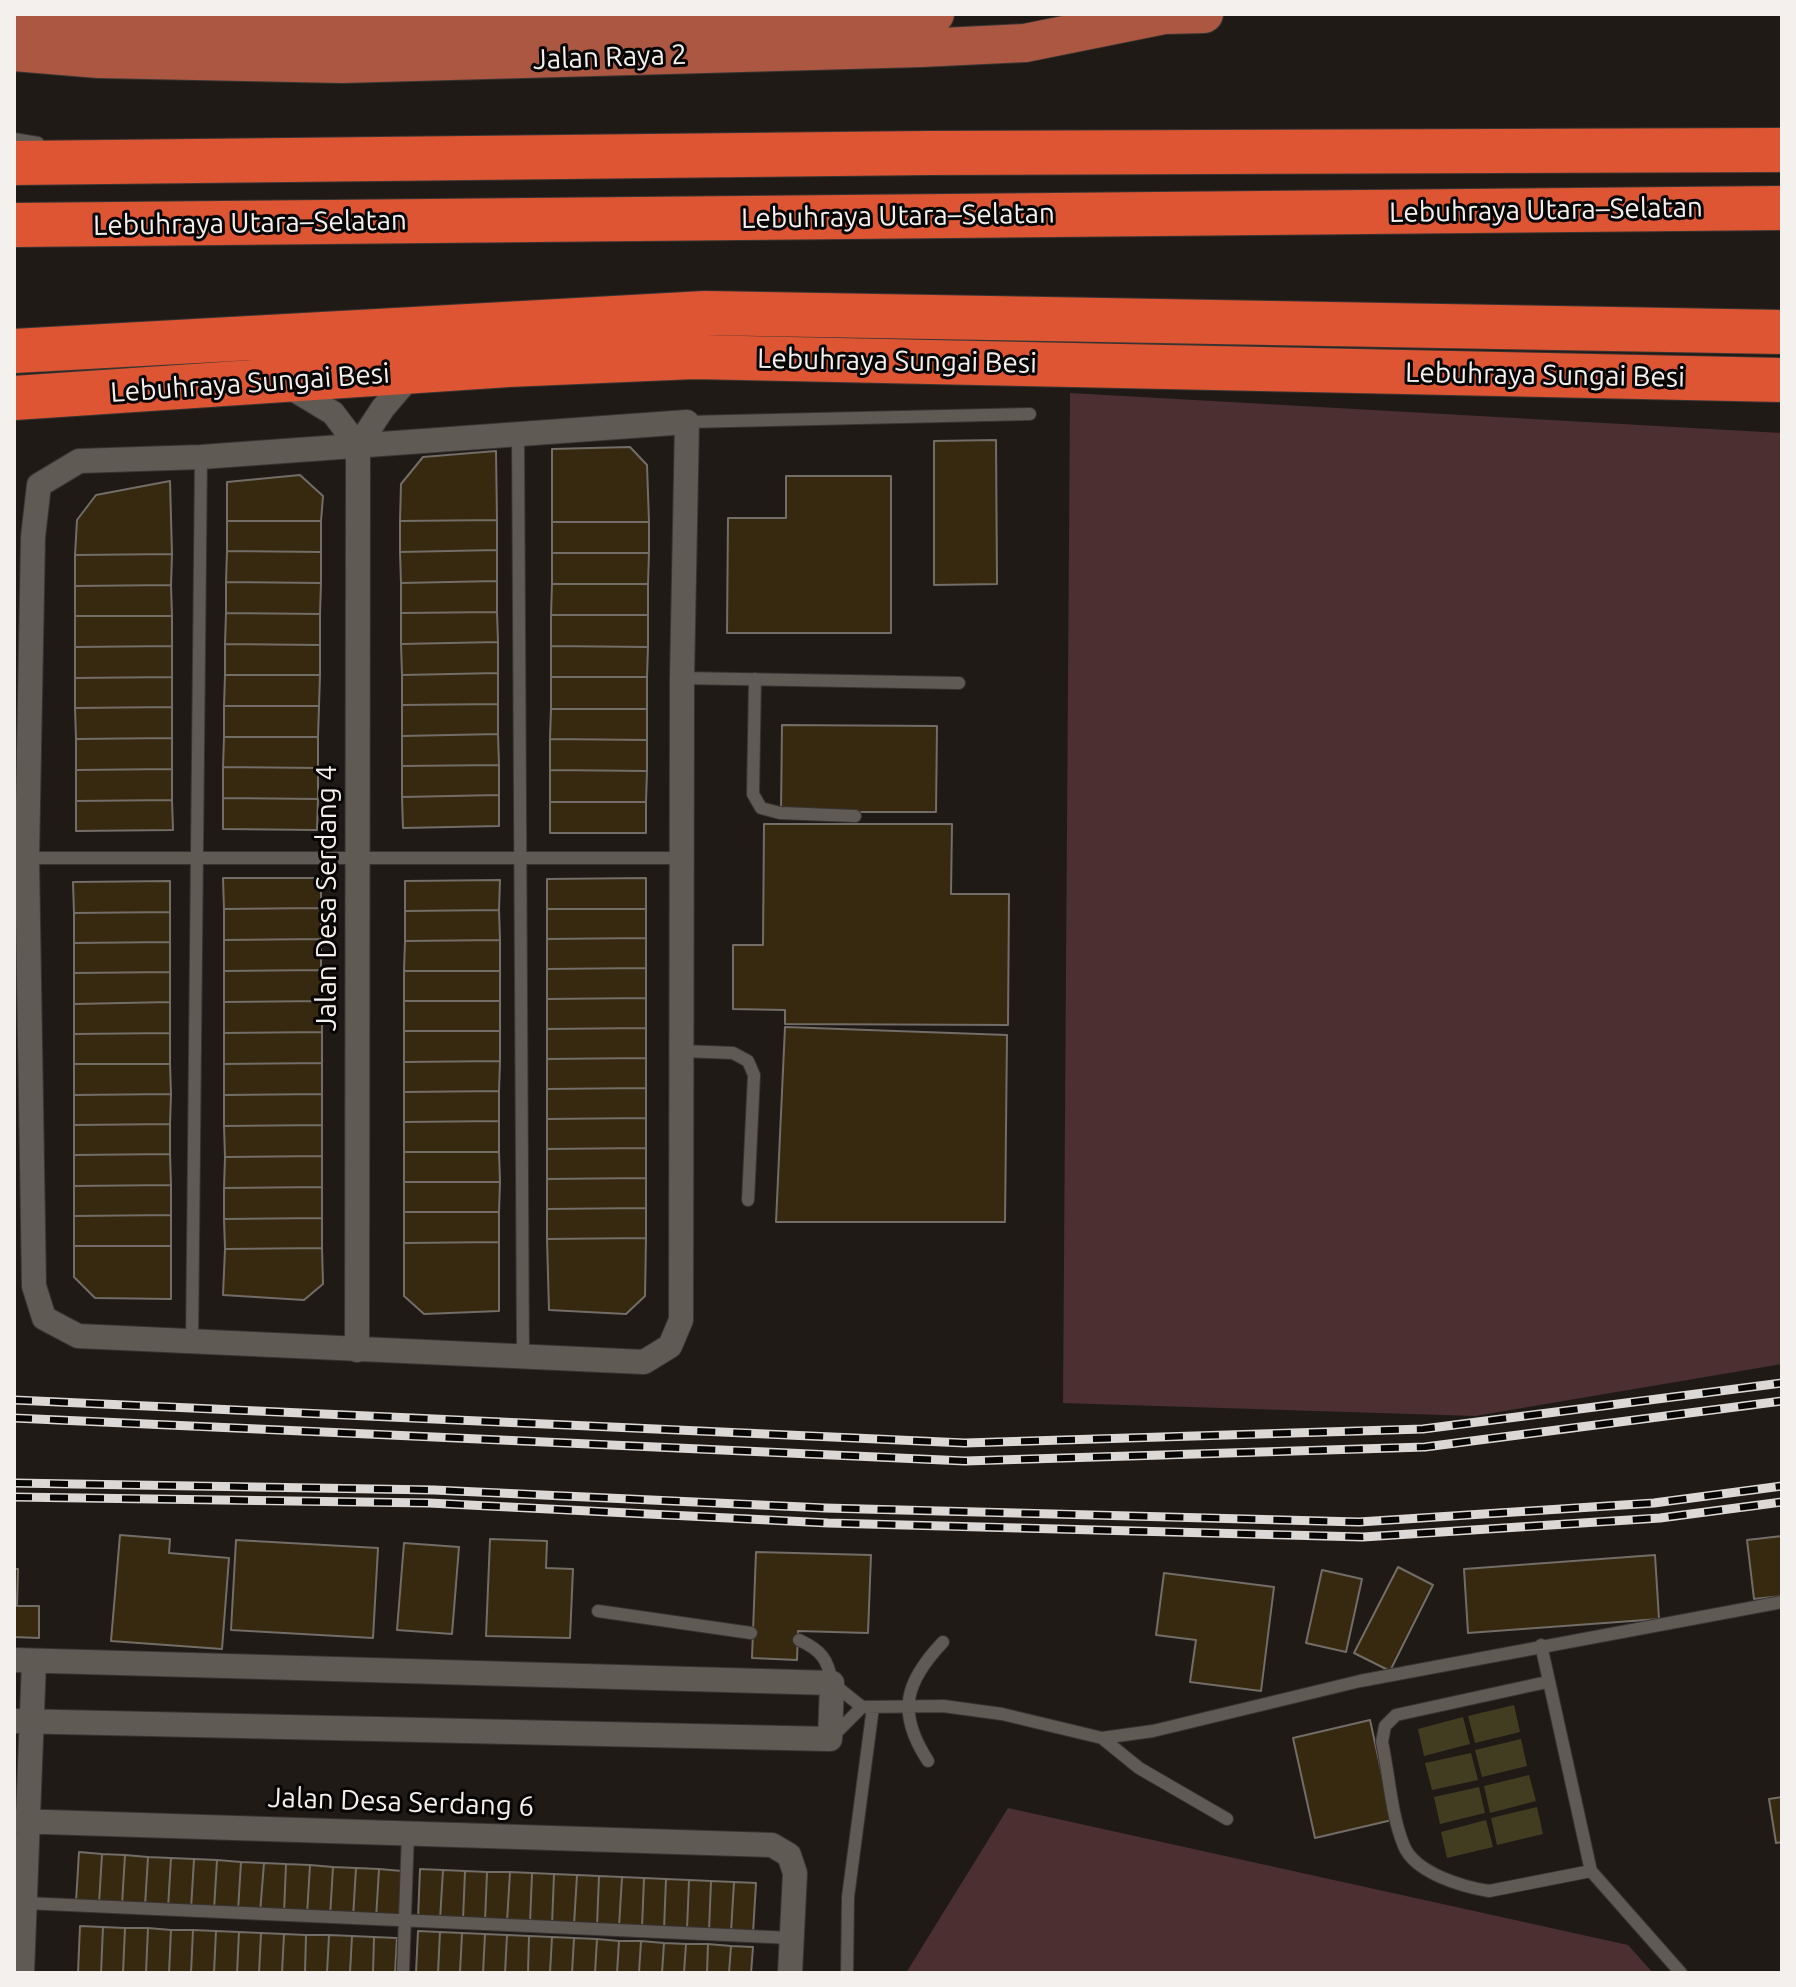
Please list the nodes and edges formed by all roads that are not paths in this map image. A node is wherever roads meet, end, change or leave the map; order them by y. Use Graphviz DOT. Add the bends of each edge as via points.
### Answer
graph roads {
  1 [pos="935,14"];
  2 [pos="1204,14"];
  3 [pos="14,16"];
  4 [pos="92,19"];
  5 [pos="807,30"];
  6 [pos="652,34"];
  7 [pos="14,52"];
  8 [pos="14,139"];
  9 [pos="1782,150"];
  10 [pos="135,162"];
  11 [pos="14,163"];
  12 [pos="1782,208"];
  13 [pos="14,225"];
  14 [pos="1782,332"];
  15 [pos="14,351"];
  16 [pos="413,373"];
  17 [pos="277,379"];
  18 [pos="1782,380"];
  19 [pos="14,398"];
  20 [pos="1030,414"];
  21 [pos="687,422"];
  22 [pos="518,433"];
  23 [pos="358,446"];
  24 [pos="201,457"];
  25 [pos="682,678"];
  26 [pos="755,679"];
  27 [pos="959,683"];
  28 [pos="20,787"];
  29 [pos="855,816"];
  30 [pos="27,858"];
  31 [pos="197,858"];
  32 [pos="357,858"];
  33 [pos="520,858"];
  34 [pos="682,858"];
  35 [pos="683,1051"];
  36 [pos="748,1200"];
  37 [pos="192,1343"];
  38 [pos="357,1350"];
  39 [pos="523,1357"];
  40 [pos="1782,1602"];
  41 [pos="598,1611"];
  42 [pos="751,1633"];
  43 [pos="799,1640"];
  44 [pos="943,1642"];
  45 [pos="1541,1645"];
  46 [pos="24,1661"];
  47 [pos="1547,1682"];
  48 [pos="832,1683"];
  49 [pos="909,1704"];
  50 [pos="867,1707"];
  51 [pos="23,1722"];
  52 [pos="1102,1738"];
  53 [pos="830,1739"];
  54 [pos="928,1761"];
  55 [pos="1227,1819"];
  56 [pos="23,1827"];
  57 [pos="408,1832"];
  58 [pos="1591,1871"];
  59 [pos="25,1903"];
  60 [pos="405,1920"];
  61 [pos="792,1938"];
  62 [pos="22,1973"];
  63 [pos="403,1973"];
  64 [pos="790,1973"];
  65 [pos="847,1973"];
  66 [pos="1681,1973"];
  1 -- 5 [label="main road, Jalan Raya 2"];
  2 -- 5 [label="main road, Jalan Raya 2" via="1164,15 1025,43"];
  3 -- 4 [label="main road, Jalan Raya 2"];
  4 -- 6 [label="main road, Jalan Raya 2" via="341,31"];
  5 -- 6 [label="main road, Jalan Raya 2"];
  6 -- 7 [label="main road, Jalan Raya 2" via="342,64 193,63"];
  8 -- 10 [label="lane"];
  9 -- 10 [label="highway, Lebuhraya Utara–Selatan"];
  10 -- 11 [label="highway, Lebuhraya Utara–Selatan"];
  12 -- 13 [label="highway, Lebuhraya Utara–Selatan"];
  14 -- 15 [label="highway, Lebuhraya Sungai Besi" via="705,313"];
  16 -- 17 [label="highway, Lebuhraya Sungai Besi"];
  16 -- 18 [label="highway, Lebuhraya Sungai Besi" via="694,357"];
  16 -- 23 [label="street"];
  17 -- 19 [label="highway, Lebuhraya Sungai Besi"];
  17 -- 23 [label="street" via="333,413"];
  20 -- 21 [label="lane"];
  21 -- 22 [label="street"];
  21 -- 25 [label="street"];
  22 -- 23 [label="street"];
  22 -- 33 [label="lane"];
  23 -- 24 [label="street"];
  23 -- 32 [label="street, Jalan Desa Serdang 4"];
  24 -- 28 [label="street" via="79,461 39,485"];
  24 -- 31 [label="lane"];
  25 -- 26 [label="lane"];
  25 -- 34 [label="street"];
  26 -- 27 [label="lane"];
  26 -- 29 [label="lane" via="753,794 761,808"];
  28 -- 30 [label="street"];
  30 -- 31 [label="lane"];
  30 -- 37 [label="street" via="34,1286 44,1318 78,1336"];
  31 -- 32 [label="lane"];
  31 -- 37 [label="lane"];
  32 -- 33 [label="lane"];
  32 -- 38 [label="street, Jalan Desa Serdang 4"];
  33 -- 34 [label="lane"];
  33 -- 39 [label="lane"];
  34 -- 35 [label="street"];
  35 -- 36 [label="lane" via="733,1053 748,1061 754,1075"];
  35 -- 39 [label="street" via="681,1320 670,1346 644,1362"];
  37 -- 38 [label="street"];
  38 -- 39 [label="street"];
  40 -- 45 [label="lane"];
  41 -- 42 [label="lane"];
  43 -- 48 [label="lane" via="819,1649"];
  44 -- 49 [label="lane" via="912,1681"];
  45 -- 47 [label="lane"];
  45 -- 52 [label="lane"];
  46 -- 48 [label="street"];
  46 -- 51 [label="street"];
  47 -- 58 [label="lane"];
  47 -- 58 [label="lane" via="1396,1715 1385,1726 1382,1742 1404,1846 1426,1869 1489,1891"];
  48 -- 50 [label="lane"];
  48 -- 53 [label="street"];
  49 -- 50 [label="lane"];
  49 -- 52 [label="lane" via="1002,1714"];
  49 -- 54 [label="lane" via="914,1741"];
  50 -- 53 [label="lane"];
  50 -- 65 [label="lane" via="848,1897"];
  51 -- 53 [label="street"];
  51 -- 56 [label="street"];
  52 -- 55 [label="lane" via="1139,1768"];
  56 -- 57 [label="street, Jalan Desa Serdang 6"];
  56 -- 59 [label="street"];
  57 -- 60 [label="lane"];
  57 -- 61 [label="street, Jalan Desa Serdang 6" via="772,1845 789,1855 795,1873"];
  58 -- 66 [label="lane"];
  59 -- 60 [label="lane"];
  59 -- 62 [label="street"];
  60 -- 61 [label="lane"];
  60 -- 63 [label="lane"];
  61 -- 64 [label="street"];
}
